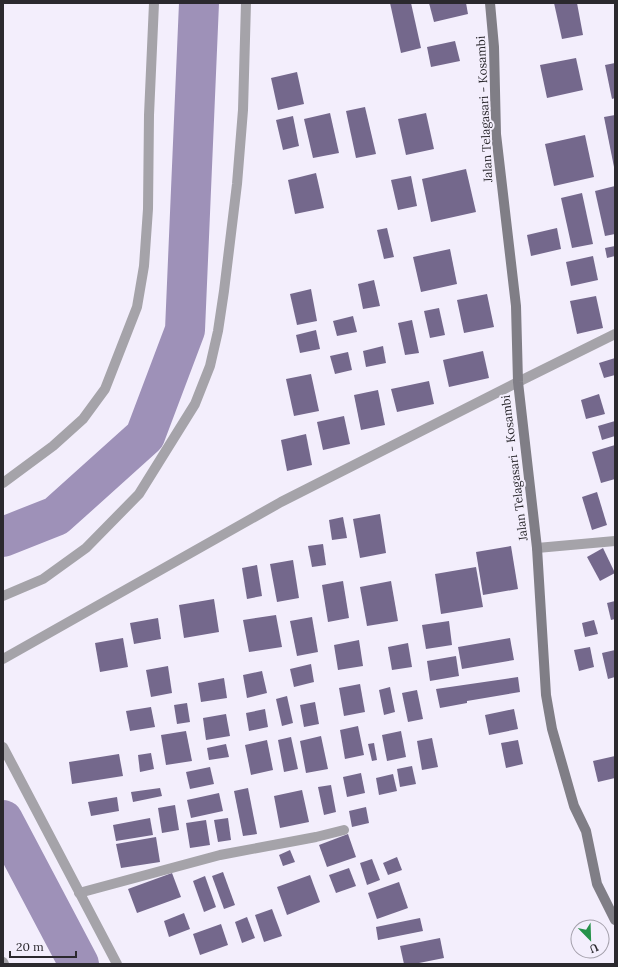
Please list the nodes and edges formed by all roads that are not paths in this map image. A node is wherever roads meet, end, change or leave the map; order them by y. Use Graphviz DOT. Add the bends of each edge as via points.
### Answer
graph roads {
  1 [pos="154,3"];
  2 [pos="246,3"];
  3 [pos="490,3"];
  4 [pos="615,334"];
  5 [pos="518,382"];
  6 [pos="3,483"];
  7 [pos="615,541"];
  8 [pos="537,548"];
  9 [pos="3,596"];
  10 [pos="3,659"];
  11 [pos="3,747"];
  12 [pos="344,830"];
  13 [pos="79,893"];
  14 [pos="615,920"];
  15 [pos="117,964"];
  1 -- 6 [label="street" via="148,209 144,266 137,307 105,389 83,419 53,446"];
  2 -- 9 [label="street" via="238,176 224,291 210,366 195,404 139,494 86,548 43,579"];
  3 -- 5 [label="main road, Jalan Telagasari - Kosambi" via="496,134 516,306"];
  4 -- 5 [label="street"];
  5 -- 8 [label="main road, Jalan Telagasari - Kosambi"];
  5 -- 10 [label="street" via="281,502"];
  7 -- 8 [label="street"];
  8 -- 14 [label="main road, Jalan Telagasari - Kosambi" via="546,695 552,729 574,806 586,830 598,884"];
  11 -- 13 [label="street"];
  12 -- 13 [label="street" via="220,855"];
  13 -- 15 [label="street"];
}
